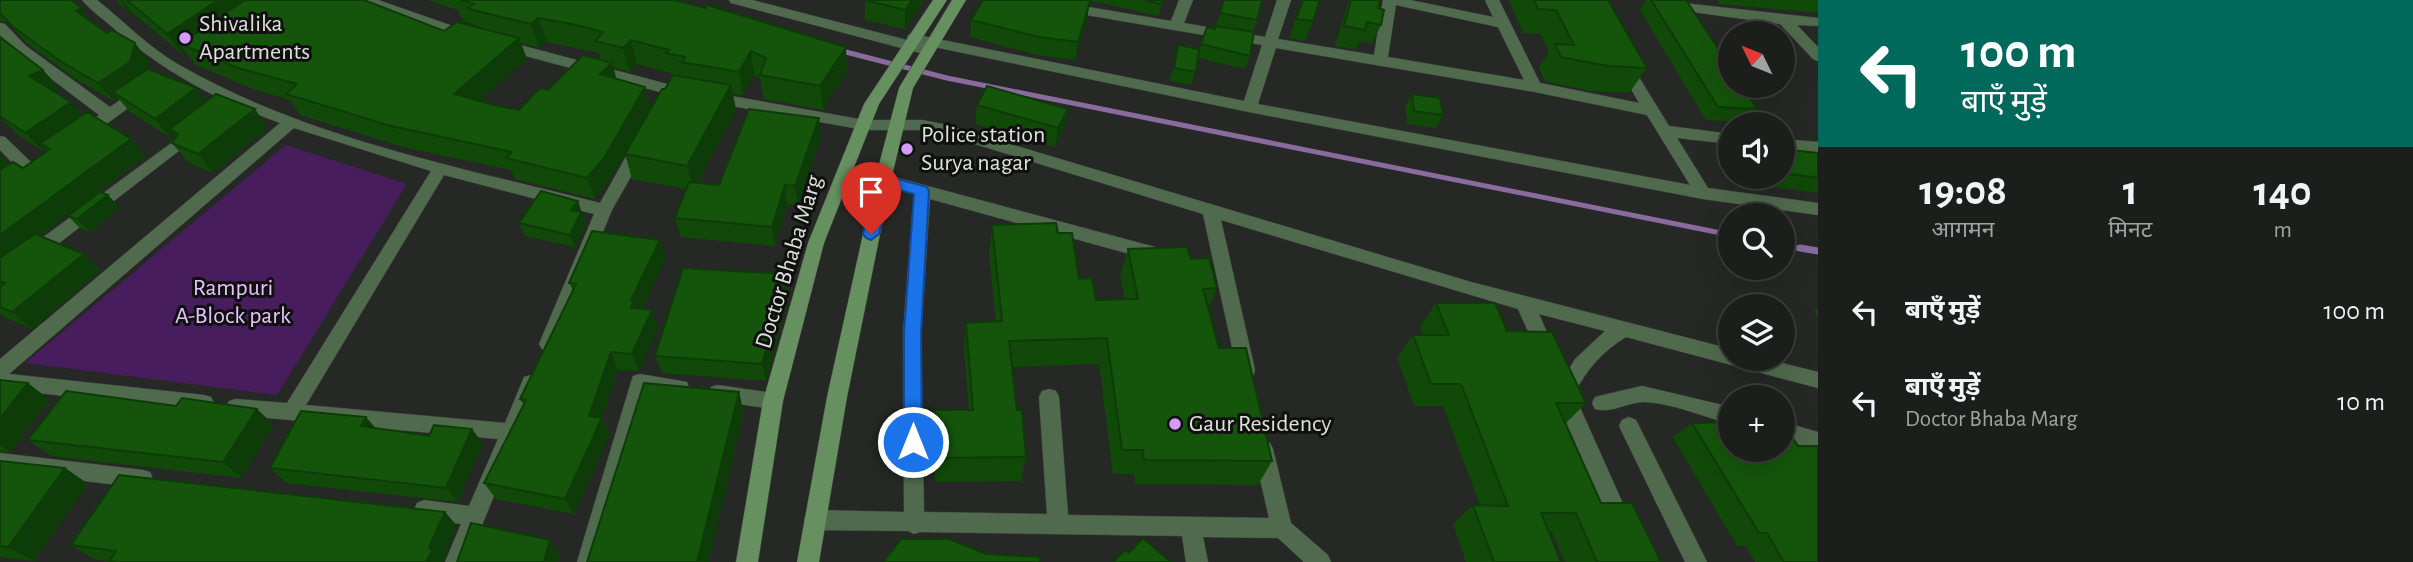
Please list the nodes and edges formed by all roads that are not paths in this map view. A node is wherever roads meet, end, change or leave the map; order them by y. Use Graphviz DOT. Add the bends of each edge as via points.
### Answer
graph roads {
  1 [pos="89,0"];
  2 [pos="365,0"];
  3 [pos="736,0"];
  4 [pos="940,0"];
  5 [pos="959,0"];
  6 [pos="1022,0"];
  7 [pos="1186,0"];
  8 [pos="1284,0"];
  9 [pos="1390,0"];
  10 [pos="1492,0"];
  11 [pos="1681,4"];
  12 [pos="1784,20"];
  13 [pos="1818,22"];
  14 [pos="1502,23"];
  15 [pos="0,27"];
  16 [pos="1175,27"];
  17 [pos="1697,29"];
  18 [pos="1272,42"];
  19 [pos="908,46"];
  20 [pos="1616,49"];
  21 [pos="927,51"];
  22 [pos="1818,56"];
  23 [pos="1380,62"];
  24 [pos="169,73"];
  25 [pos="1535,87"];
  26 [pos="237,98"];
  27 [pos="1250,107"];
  28 [pos="1649,110"];
  29 [pos="110,115"];
  30 [pos="291,121"];
  31 [pos="864,125"];
  32 [pos="897,126"];
  33 [pos="1667,131"];
  34 [pos="1718,137"];
  35 [pos="76,138"];
  36 [pos="645,138"];
  37 [pos="0,141"];
  38 [pos="1795,145"];
  39 [pos="1818,148"];
  40 [pos="442,167"];
  41 [pos="30,170"];
  42 [pos="883,180"];
  43 [pos="922,191"];
  44 [pos="1703,193"];
  45 [pos="1818,209"];
  46 [pos="604,210"];
  47 [pos="1211,211"];
  48 [pos="1173,259"];
  49 [pos="1199,266"];
  50 [pos="1226,273"];
  51 [pos="0,279"];
  52 [pos="1525,303"];
  53 [pos="1624,329"];
  54 [pos="1718,354"];
  55 [pos="0,370"];
  56 [pos="1783,371"];
  57 [pos="1818,380"];
  58 [pos="0,381"];
  59 [pos="1251,393"];
  60 [pos="1564,394"];
  61 [pos="1049,397"];
  62 [pos="773,401"];
  63 [pos="1602,403"];
  64 [pos="291,413"];
  65 [pos="1718,413"];
  66 [pos="1629,426"];
  67 [pos="511,432"];
  68 [pos="1259,433"];
  69 [pos="1795,434"];
  70 [pos="1818,441"];
  71 [pos="0,462"];
  72 [pos="161,481"];
  73 [pos="405,508"];
  74 [pos="474,516"];
  75 [pos="814,520"];
  76 [pos="914,524"];
  77 [pos="1058,525"];
  78 [pos="1191,526"];
  79 [pos="1282,528"];
  80 [pos="456,562"];
  81 [pos="588,562"];
  82 [pos="747,562"];
  83 [pos="808,562"];
  84 [pos="1197,562"];
  85 [pos="1320,562"];
  86 [pos="1638,562"];
  87 [pos="1696,562"];
  1 -- 24 [label="street"];
  2 -- 31 [label="street" via="668,96"];
  3 -- 19 [label="street"];
  4 -- 19 [label="street, Doctor Bhaba Marg"];
  5 -- 21 [label="street"];
  6 -- 16 [label="street"];
  7 -- 16 [label="street"];
  8 -- 18 [label="street"];
  9 -- 14 [label="street"];
  9 -- 23 [label="street"];
  10 -- 14 [label="street"];
  11 -- 12 [label="street"];
  11 -- 17 [label="street"];
  12 -- 13 [label="street"];
  12 -- 22 [label="street"];
  14 -- 25 [label="street"];
  15 -- 29 [label="street"];
  16 -- 18 [label="street"];
  18 -- 23 [label="street"];
  18 -- 27 [label="street"];
  19 -- 21 [label="street"];
  19 -- 31 [label="street, Doctor Bhaba Marg"];
  20 -- 28 [label="street"];
  21 -- 27 [label="street"];
  21 -- 32 [label="street" via="906,88"];
  23 -- 25 [label="street"];
  24 -- 26 [label="street"];
  24 -- 29 [label="street"];
  25 -- 28 [label="street"];
  26 -- 30 [label="street"];
  26 -- 51 [label="street"];
  27 -- 44 [label="street"];
  28 -- 33 [label="street"];
  29 -- 35 [label="street"];
  30 -- 40 [label="street"];
  30 -- 55 [label="street"];
  31 -- 32 [label="street"];
  31 -- 62 [label="street, Doctor Bhaba Marg" via="816,243"];
  32 -- 42 [label="street"];
  32 -- 47 [label="street" via="943,129"];
  33 -- 34 [label="street"];
  33 -- 44 [label="street"];
  36 -- 46 [label="street"];
  37 -- 41 [label="street"];
  38 -- 39 [label="street"];
  40 -- 46 [label="street"];
  40 -- 64 [label="street"];
  42 -- 43 [label="street"];
  42 -- 75 [label="street"];
  43 -- 48 [label="street"];
  43 -- 76 [label="street" via="912,333"];
  44 -- 45 [label="street"];
  46 -- 67 [label="street"];
  47 -- 50 [label="street"];
  47 -- 52 [label="street"];
  49 -- 50 [label="street"];
  50 -- 59 [label="street"];
  52 -- 53 [label="street"];
  52 -- 60 [label="street"];
  53 -- 54 [label="street"];
  53 -- 60 [label="street" via="1591,352"];
  56 -- 57 [label="street"];
  58 -- 64 [label="street"];
  60 -- 86 [label="street"];
  61 -- 77 [label="street"];
  62 -- 81 [label="street" via="640,382"];
  62 -- 82 [label="street, Doctor Bhaba Marg"];
  63 -- 65 [label="street" via="1642,394"];
  64 -- 67 [label="street"];
  66 -- 87 [label="street"];
  67 -- 74 [label="street"];
  68 -- 79 [label="street"];
  69 -- 70 [label="street"];
  71 -- 72 [label="street"];
  73 -- 74 [label="street"];
  74 -- 80 [label="street"];
  75 -- 76 [label="street"];
  75 -- 83 [label="street"];
  76 -- 77 [label="street"];
  77 -- 78 [label="street"];
  78 -- 79 [label="street"];
  78 -- 84 [label="street"];
  79 -- 85 [label="street"];
}
